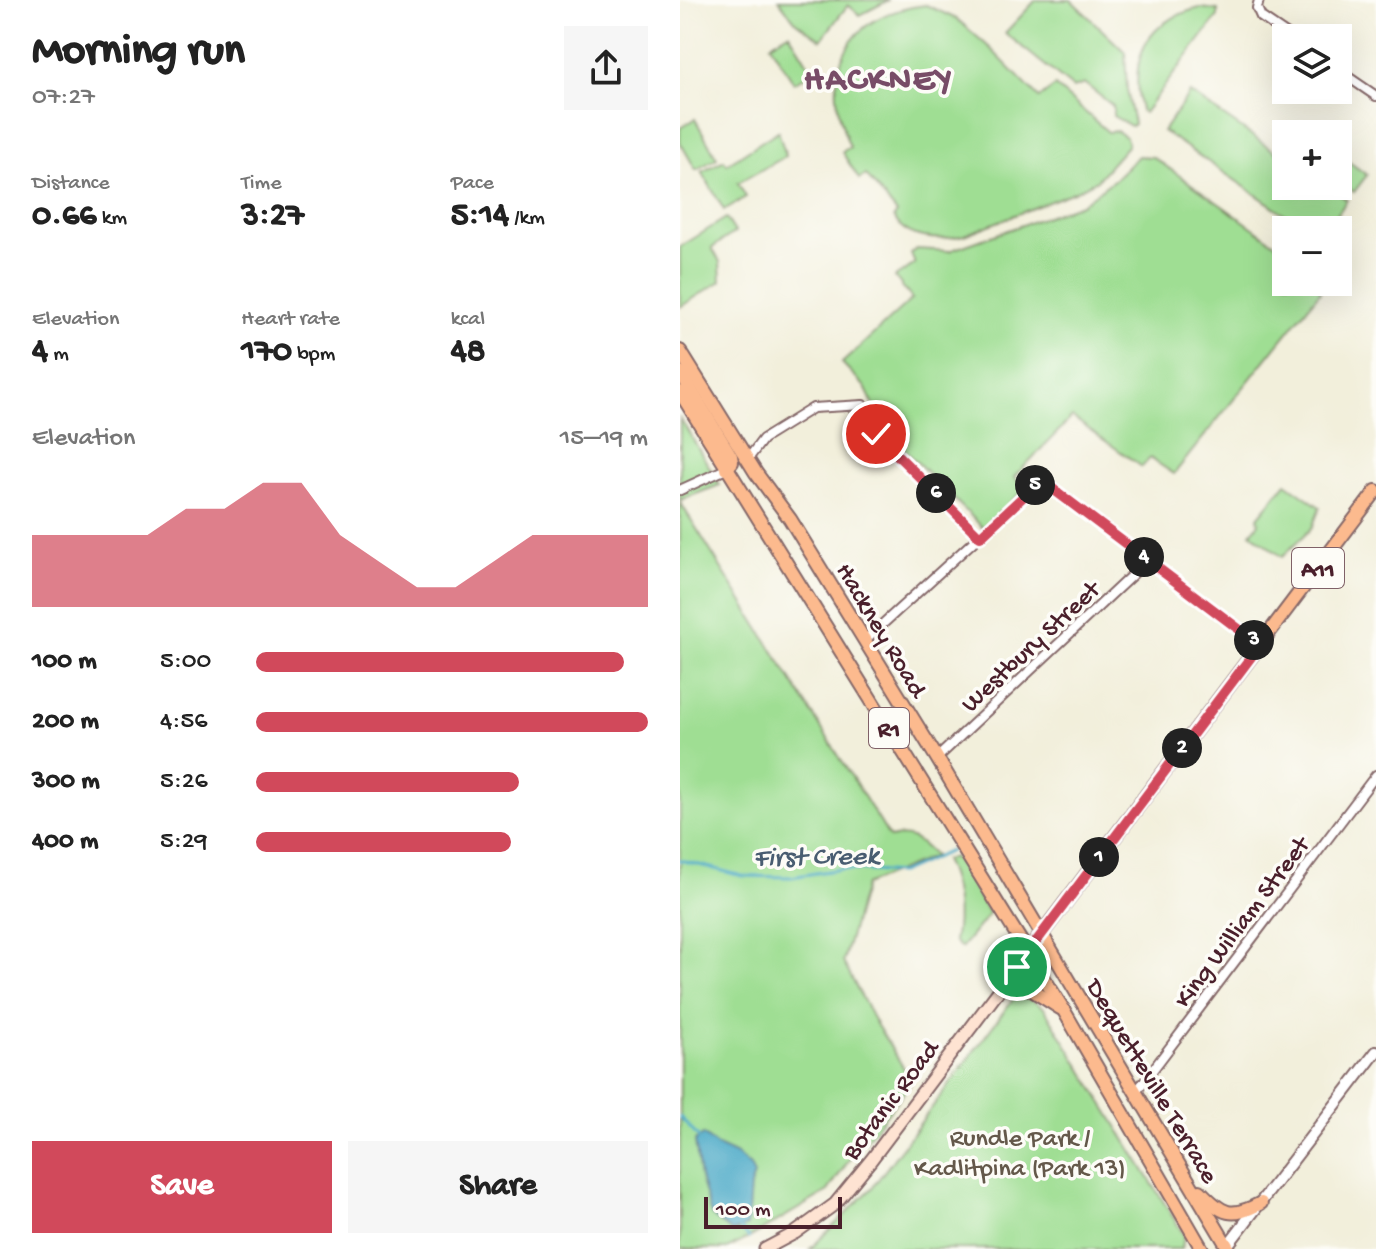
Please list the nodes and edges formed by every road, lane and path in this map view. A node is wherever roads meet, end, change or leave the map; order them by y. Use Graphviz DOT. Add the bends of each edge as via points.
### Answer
graph roads {
  1 [pos="1258,4"];
  2 [pos="1272,24"];
  3 [pos="1352,80"];
  4 [pos="1376,96"];
  5 [pos="680,351"];
  6 [pos="680,372"];
  7 [pos="680,392"];
  8 [pos="763,439"];
  9 [pos="737,442"];
  10 [pos="748,459"];
  11 [pos="726,469"];
  12 [pos="1031,472"];
  13 [pos="1041,480"];
  14 [pos="680,490"];
  15 [pos="1376,491"];
  16 [pos="980,537"];
  17 [pos="1148,560"];
  18 [pos="864,641"];
  19 [pos="1260,645"];
  20 [pos="937,758"];
  21 [pos="1376,775"];
  22 [pos="949,781"];
  23 [pos="940,810"];
  24 [pos="1041,934"];
  25 [pos="1028,952"];
  26 [pos="1007,980"];
  27 [pos="1063,1009"];
  28 [pos="1376,1052"];
  29 [pos="1136,1092"];
  30 [pos="1118,1104"];
  31 [pos="1186,1178"];
  32 [pos="1261,1203"];
  33 [pos="1227,1248"];
  34 [pos="765,1249"];
  35 [pos="1202,1249"];
  1 -- 2 [label="street" via="1261,17"];
  3 -- 4 [label="street"];
  5 -- 9 [label="main road, Hackney Road / R1"];
  6 -- 11 [label="main road" via="731,456"];
  7 -- 11 [label="main road, Hackney Road / R1"];
  8 -- 9 [label="street"];
  8 -- 10 [label="street"];
  8 -- 16 [label="street" via="813,408 863,405 876,434"];
  9 -- 10 [label="main road, Hackney Road / R1"];
  10 -- 18 [label="main road, Hackney Road / R1"];
  11 -- 14 [label="street"];
  11 -- 23 [label="main road, Hackney Road / R1"];
  12 -- 13 [label="street"];
  13 -- 16 [label="street"];
  13 -- 17 [label="street"];
  15 -- 19 [label="main road, A11"];
  16 -- 18 [label="street"];
  17 -- 19 [label="street"];
  17 -- 20 [label="street, Westbury Street"];
  18 -- 20 [label="main road, Hackney Road / R1"];
  19 -- 24 [label="main road, A11"];
  20 -- 22 [label="main road, Hackney Road / R1"];
  21 -- 29 [label="street, King William Street"];
  22 -- 23 [label="main road"];
  22 -- 24 [label="main road, Hackney Road / R1"];
  23 -- 25 [label="main road, Hackney Road / R1"];
  24 -- 25 [label="main road, A11"];
  24 -- 29 [label="main road, Dequetteville Terrace / R1"];
  25 -- 26 [label="main road, Botanic Road"];
  25 -- 27 [label="main road, Dequetteville Terrace / R1"];
  26 -- 27 [label="main road"];
  26 -- 34 [label="main road, Botanic Road" via="835,1204"];
  27 -- 30 [label="main road, Dequetteville Terrace / R1"];
  28 -- 32 [label="street"];
  29 -- 30 [label="main road"];
  29 -- 31 [label="main road, Dequetteville Terrace / R1"];
  30 -- 35 [label="main road, Dequetteville Terrace / R1"];
  31 -- 32 [label="main road" via="1229,1214"];
  31 -- 33 [label="main road, Dequetteville Terrace / R1"];
  32 -- 33 [label="street"];
}
